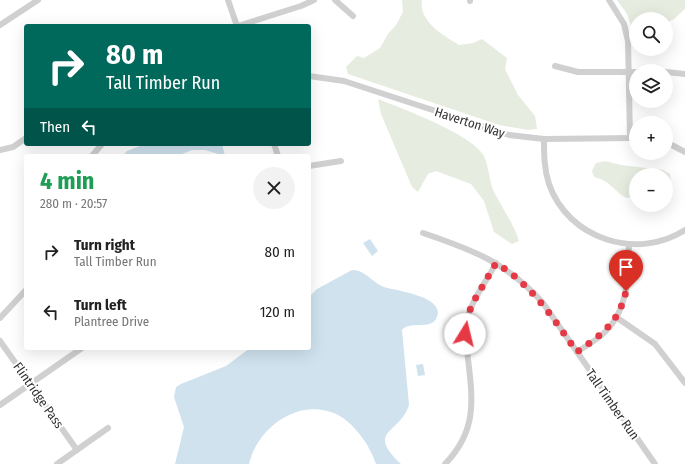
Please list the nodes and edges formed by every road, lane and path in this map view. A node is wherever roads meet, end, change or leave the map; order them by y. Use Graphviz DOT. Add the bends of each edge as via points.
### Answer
graph roads {
  1 [pos="38,0"];
  2 [pos="228,0"];
  3 [pos="314,0"];
  4 [pos="335,0"];
  5 [pos="609,0"];
  6 [pos="353,16"];
  7 [pos="237,24"];
  8 [pos="244,24"];
  9 [pos="0,25"];
  10 [pos="632,64"];
  11 [pos="554,66"];
  12 [pos="629,72"];
  13 [pos="673,73"];
  14 [pos="685,74"];
  15 [pos="311,76"];
  16 [pos="629,138"];
  17 [pos="24,139"];
  18 [pos="544,139"];
  19 [pos="100,146"];
  20 [pos="673,146"];
  21 [pos="0,150"];
  22 [pos="685,152"];
  23 [pos="94,154"];
  24 [pos="341,161"];
  25 [pos="311,166"];
  26 [pos="685,230"];
  27 [pos="423,233"];
  28 [pos="629,245"];
  29 [pos="496,263"];
  30 [pos="24,292"];
  31 [pos="616,317"];
  32 [pos="0,318"];
  33 [pos="0,341"];
  34 [pos="79,350"];
  35 [pos="577,352"];
  36 [pos="685,383"];
  37 [pos="30,384"];
  38 [pos="0,405"];
  39 [pos="108,428"];
  40 [pos="77,450"];
  41 [pos="57,464"];
  42 [pos="445,464"];
  43 [pos="655,464"];
  1 -- 9 [label="street"];
  2 -- 7 [label="street"];
  3 -- 8 [label="street"];
  4 -- 6 [label="street"];
  5 -- 10 [label="street" via="622,19"];
  11 -- 12 [label="street" via="578,72"];
  13 -- 14 [label="street"];
  15 -- 18 [label="street, Haverton Way" via="344,81 499,133"];
  16 -- 18 [label="street, Haverton Way"];
  17 -- 21 [label="street" via="13,147"];
  18 -- 28 [label="street" via="546,173 561,208 591,234"];
  19 -- 23 [label="street"];
  20 -- 22 [label="street"];
  24 -- 25 [label="street"];
  26 -- 28 [label="street" via="649,244"];
  27 -- 29 [label="street, Tall Timber Run" via="475,251"];
  28 -- 31 [label="street" via="628,282 624,300"];
  29 -- 35 [label="street, Tall Timber Run" via="533,292"];
  29 -- 42 [label="street" via="468,316 465,334 472,412 462,442"];
  30 -- 32 [label="street"];
  31 -- 35 [label="street" via="605,332"];
  31 -- 36 [label="street" via="655,344"];
  33 -- 37 [label="street, Flintridge Pass"];
  34 -- 37 [label="street"];
  35 -- 43 [label="street, Tall Timber Run"];
  37 -- 38 [label="street"];
  37 -- 40 [label="street, Flintridge Pass"];
  39 -- 40 [label="street"];
  40 -- 41 [label="street"];
}
